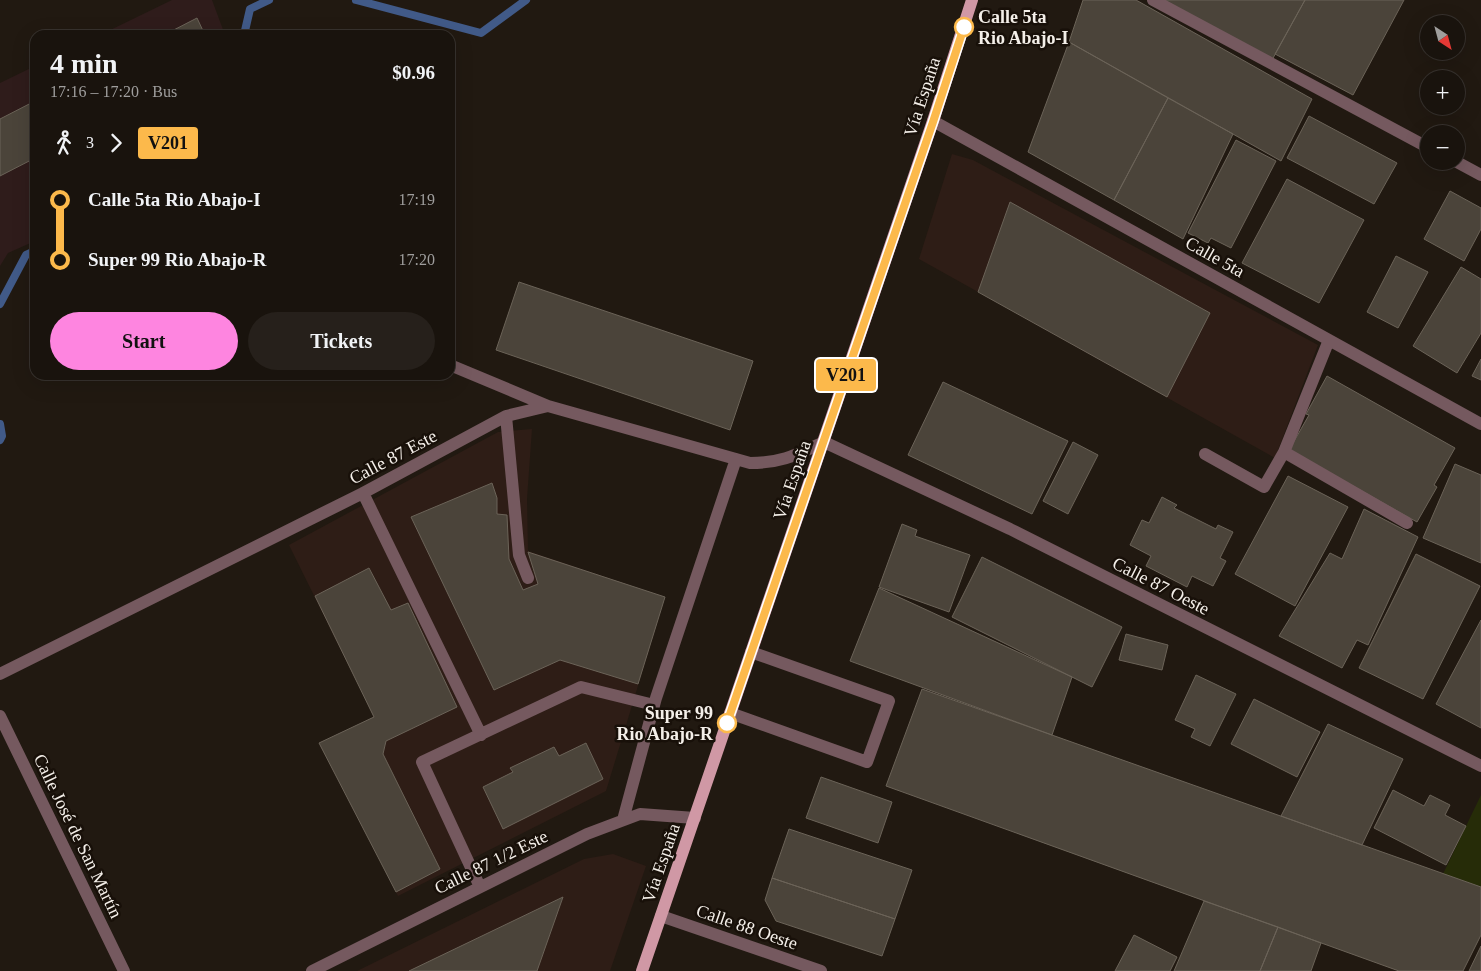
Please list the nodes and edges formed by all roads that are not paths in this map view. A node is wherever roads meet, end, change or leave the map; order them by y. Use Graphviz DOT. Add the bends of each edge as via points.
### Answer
graph roads {
  1 [pos="972,0"];
  2 [pos="1153,0"];
  3 [pos="933,122"];
  4 [pos="1420,143"];
  5 [pos="1465,166"];
  6 [pos="1481,175"];
  7 [pos="1329,340"];
  8 [pos="455,367"];
  9 [pos="548,406"];
  10 [pos="506,416"];
  11 [pos="1481,424"];
  12 [pos="824,442"];
  13 [pos="1284,452"];
  14 [pos="1205,454"];
  15 [pos="736,459"];
  16 [pos="363,494"];
  17 [pos="1407,523"];
  18 [pos="528,578"];
  19 [pos="751,652"];
  20 [pos="0,674"];
  21 [pos="654,706"];
  22 [pos="730,713"];
  23 [pos="0,716"];
  24 [pos="482,735"];
  25 [pos="1481,766"];
  26 [pos="695,818"];
  27 [pos="623,820"];
  28 [pos="480,887"];
  29 [pos="661,916"];
  30 [pos="124,971"];
  31 [pos="312,971"];
  32 [pos="642,971"];
  33 [pos="821,971"];
  1 -- 3 [label="main road, Vía España"];
  2 -- 4 [label="street"];
  3 -- 7 [label="street, Calle 5ta"];
  3 -- 12 [label="main road, Vía España"];
  5 -- 6 [label="street"];
  7 -- 11 [label="street, Calle 5ta"];
  7 -- 13 [label="street"];
  8 -- 9 [label="street"];
  9 -- 10 [label="street, Calle 87 Este"];
  9 -- 15 [label="street, Calle 87 Este"];
  10 -- 16 [label="street, Calle 87 Este"];
  10 -- 18 [label="street" via="519,555"];
  12 -- 15 [label="street, Calle 87 Este" via="770,463"];
  12 -- 19 [label="main road, Vía España"];
  12 -- 25 [label="street, Calle 87 Oeste" via="1010,529"];
  13 -- 14 [label="street" via="1264,487"];
  13 -- 17 [label="street"];
  15 -- 21 [label="street"];
  16 -- 20 [label="street, Calle 87 Este"];
  16 -- 24 [label="street"];
  19 -- 22 [label="main road, Vía España"];
  19 -- 22 [label="street" via="889,701 867,762"];
  21 -- 24 [label="street" via="582,687"];
  21 -- 27 [label="street"];
  22 -- 26 [label="main road, Vía España"];
  23 -- 30 [label="street, Calle José de San Martín"];
  24 -- 28 [label="street" via="422,762"];
  26 -- 27 [label="street, Calle 87 1/2 Este" via="640,814"];
  26 -- 29 [label="main road, Vía España"];
  27 -- 28 [label="street, Calle 87 1/2 Este"];
  28 -- 31 [label="street, Calle 87 1/2 Este"];
  29 -- 32 [label="main road, Vía España"];
  29 -- 33 [label="street, Calle 88 Oeste"];
}
